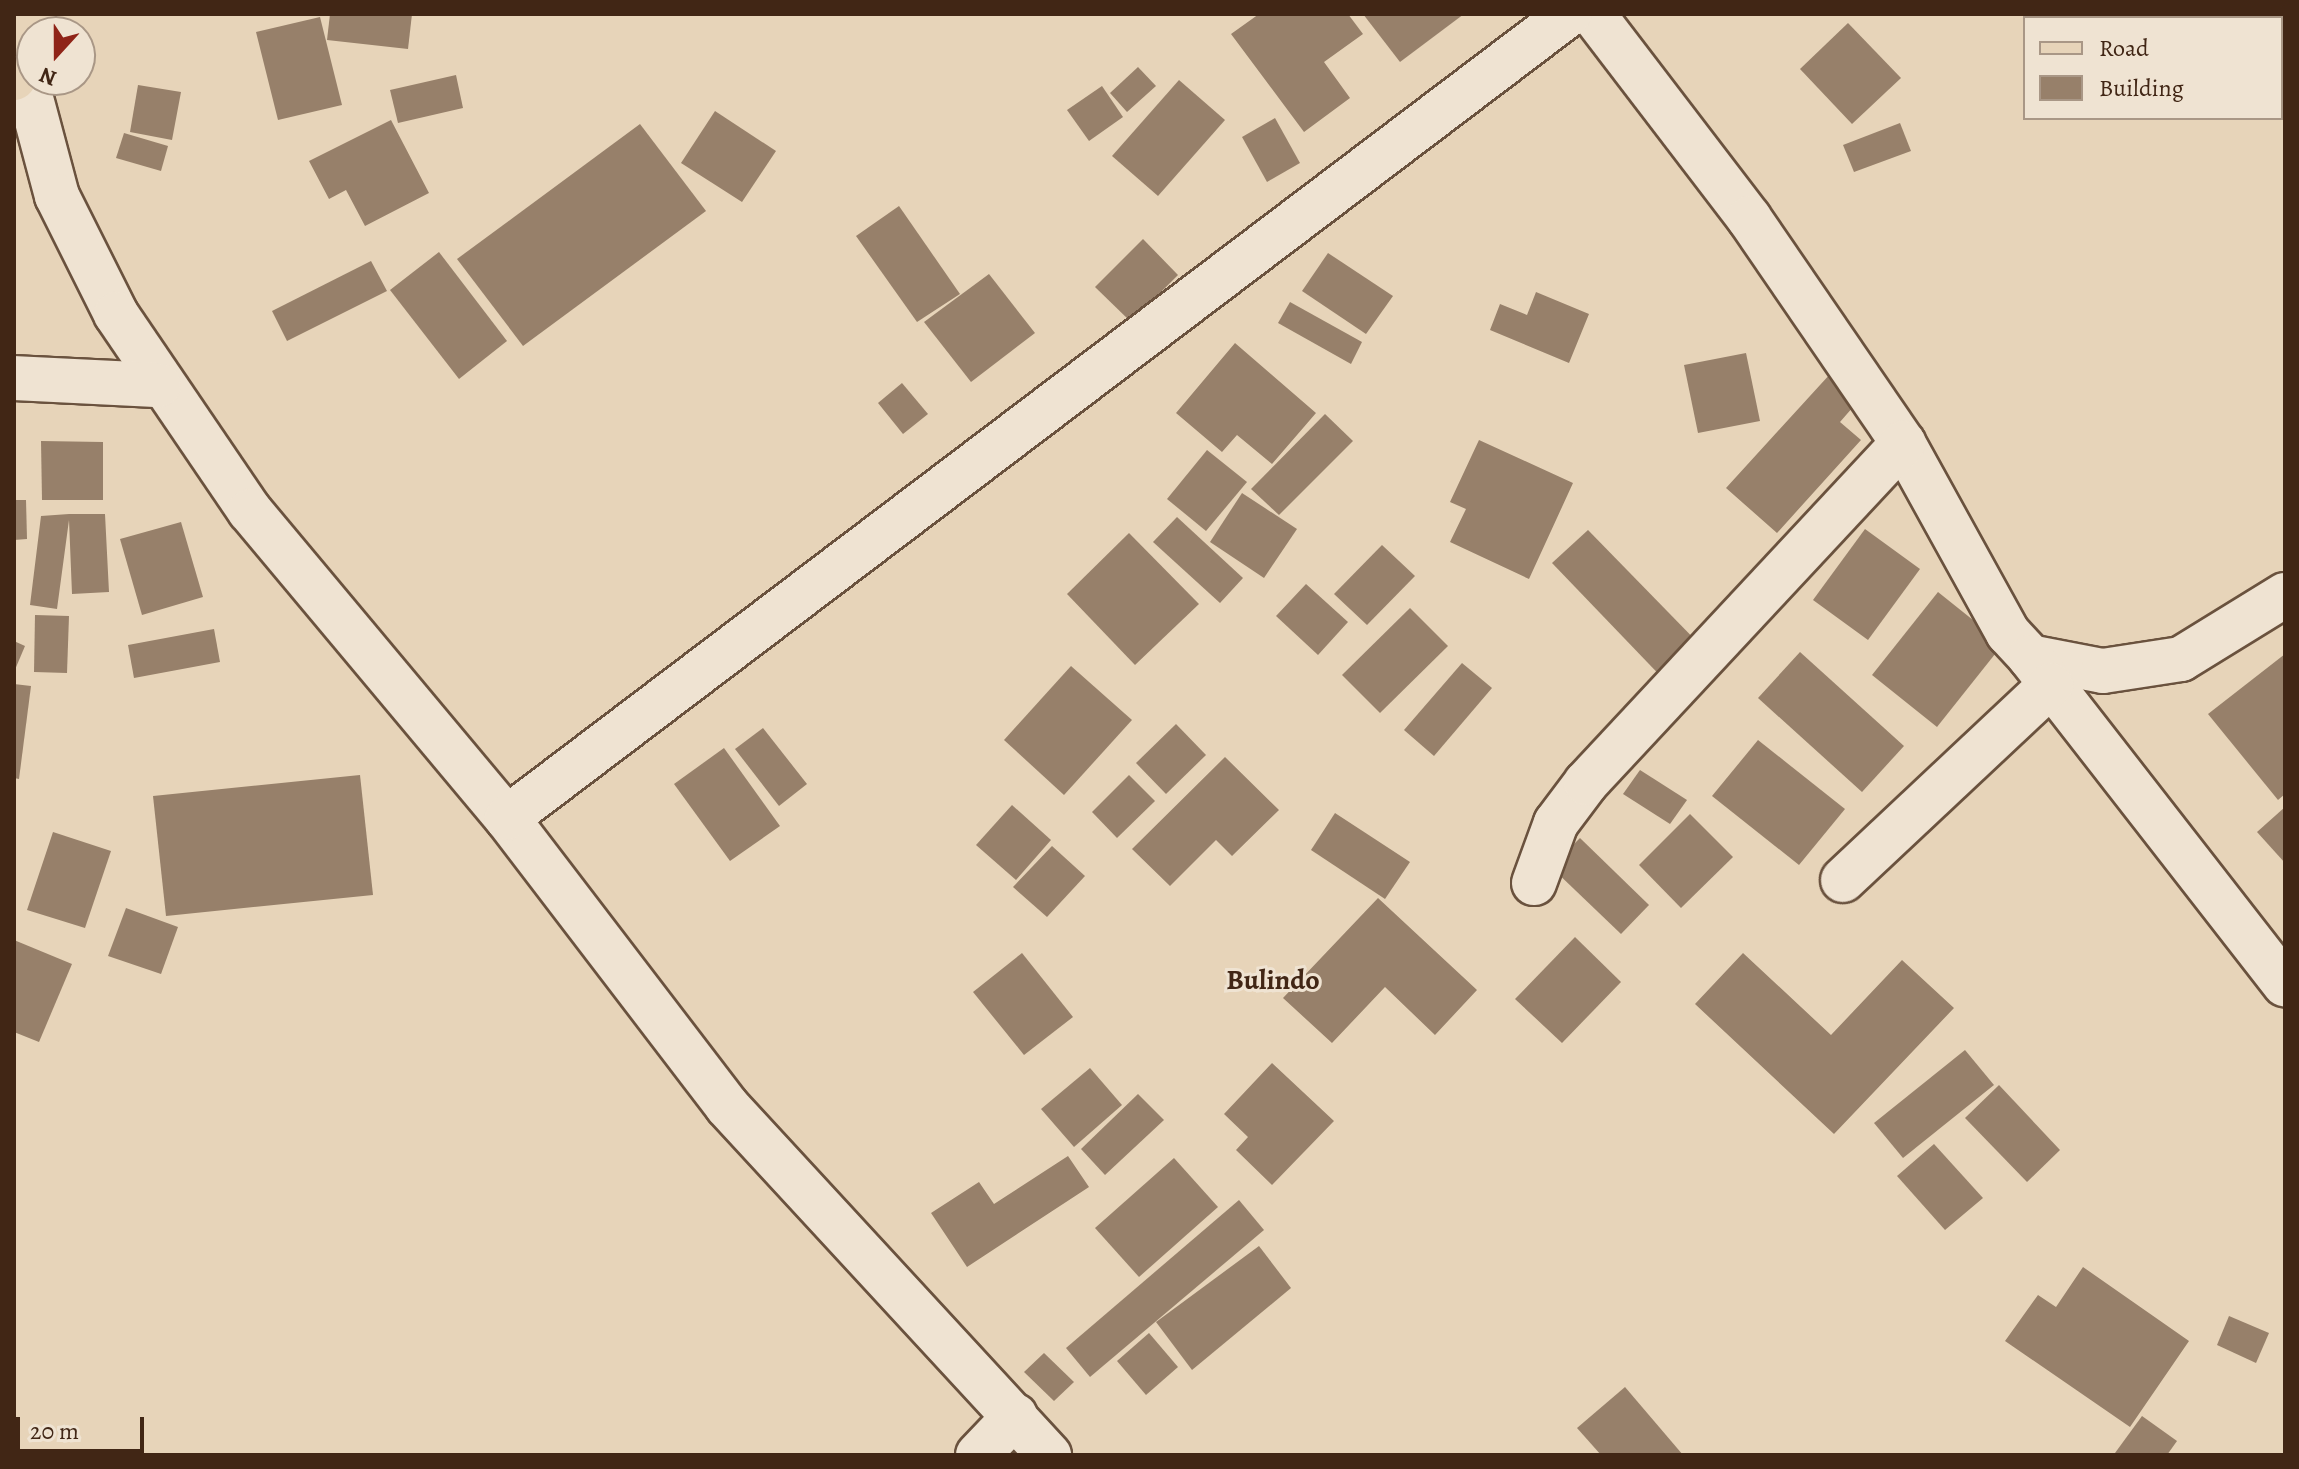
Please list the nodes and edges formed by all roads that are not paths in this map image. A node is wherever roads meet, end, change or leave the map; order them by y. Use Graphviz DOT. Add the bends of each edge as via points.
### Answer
graph roads {
  1 [pos="1569,14"];
  2 [pos="1593,14"];
  3 [pos="26,96"];
  4 [pos="14,378"];
  5 [pos="159,385"];
  6 [pos="1903,443"];
  7 [pos="2285,595"];
  8 [pos="2040,671"];
  9 [pos="507,818"];
  10 [pos="1843,880"];
  11 [pos="1534,883"];
  12 [pos="2285,984"];
  13 [pos="1015,1416"];
  14 [pos="978,1455"];
  15 [pos="1049,1455"];
  1 -- 9 [label="street"];
  2 -- 6 [label="street" via="1749,218"];
  3 -- 5 [label="street" via="57,196"];
  4 -- 5 [label="street"];
  5 -- 9 [label="street" via="386,681"];
  6 -- 8 [label="street" via="2008,633"];
  6 -- 11 [label="street" via="1586,783 1556,823"];
  7 -- 8 [label="street" via="2181,659 2103,671"];
  8 -- 10 [label="street"];
  8 -- 12 [label="street"];
  9 -- 13 [label="street" via="727,1106"];
  13 -- 14 [label="street"];
  13 -- 15 [label="street"];
}
